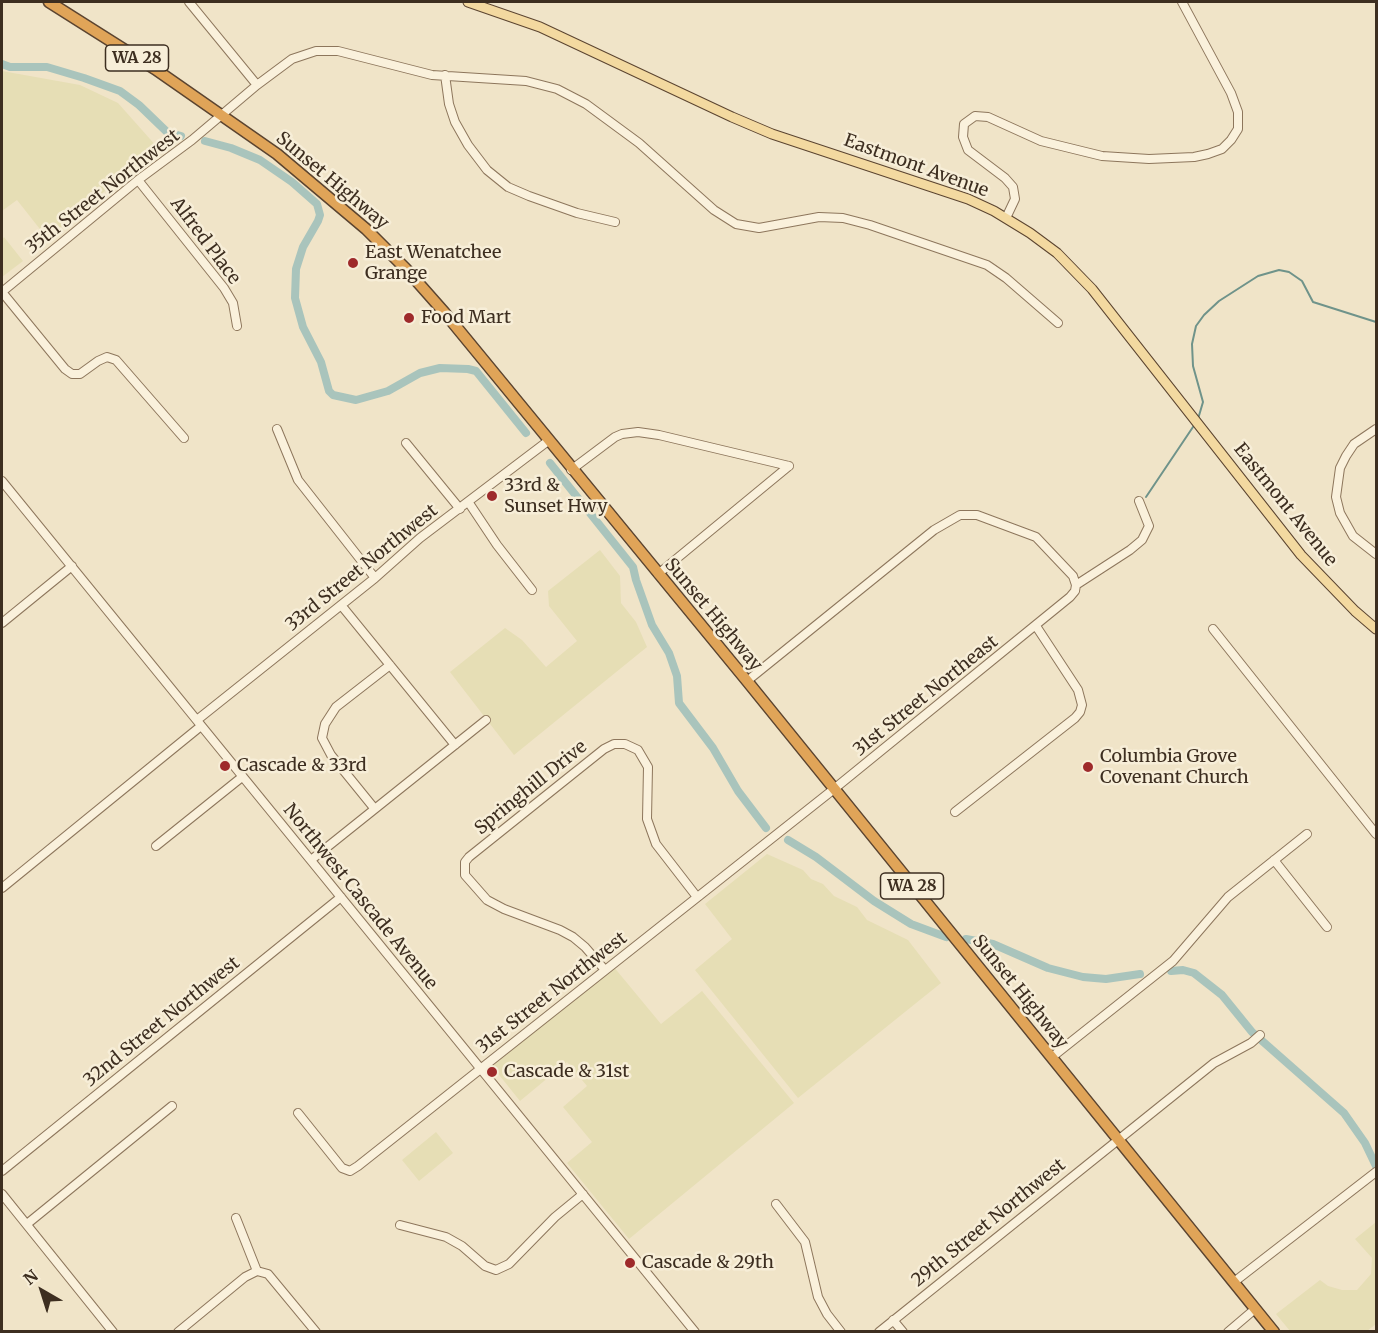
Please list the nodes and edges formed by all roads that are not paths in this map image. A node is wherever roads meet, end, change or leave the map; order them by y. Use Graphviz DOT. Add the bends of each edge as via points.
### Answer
graph roads {
  1 [pos="50,2"];
  2 [pos="189,2"];
  3 [pos="468,2"];
  4 [pos="1182,2"];
  5 [pos="445,75"];
  6 [pos="257,86"];
  7 [pos="223,115"];
  8 [pos="138,180"];
  9 [pos="1006,218"];
  10 [pos="615,222"];
  11 [pos="2,292"];
  12 [pos="1058,322"];
  13 [pos="237,326"];
  14 [pos="277,429"];
  15 [pos="1377,429"];
  16 [pos="184,438"];
  17 [pos="548,441"];
  18 [pos="406,443"];
  19 [pos="572,470"];
  20 [pos="2,481"];
  21 [pos="1139,501"];
  22 [pos="469,502"];
  23 [pos="460,508"];
  24 [pos="1377,554"];
  25 [pos="72,566"];
  26 [pos="658,574"];
  27 [pos="375,578"];
  28 [pos="1076,585"];
  29 [pos="532,590"];
  30 [pos="341,605"];
  31 [pos="2,623"];
  32 [pos="1036,626"];
  33 [pos="1213,629"];
  34 [pos="1377,629"];
  35 [pos="390,665"];
  36 [pos="747,681"];
  37 [pos="486,720"];
  38 [pos="199,723"];
  39 [pos="455,745"];
  40 [pos="242,777"];
  41 [pos="834,789"];
  42 [pos="374,808"];
  43 [pos="955,812"];
  44 [pos="1307,834"];
  45 [pos="1377,834"];
  46 [pos="156,846"];
  47 [pos="310,860"];
  48 [pos="1274,860"];
  49 [pos="2,888"];
  50 [pos="341,897"];
  51 [pos="697,897"];
  52 [pos="1327,927"];
  53 [pos="605,970"];
  54 [pos="1260,1035"];
  55 [pos="1052,1057"];
  56 [pos="480,1068"];
  57 [pos="172,1106"];
  58 [pos="298,1113"];
  59 [pos="1118,1139"];
  60 [pos="2,1170"];
  61 [pos="1377,1172"];
  62 [pos="2,1194"];
  63 [pos="583,1194"];
  64 [pos="776,1204"];
  65 [pos="236,1218"];
  66 [pos="27,1224"];
  67 [pos="400,1225"];
  68 [pos="257,1270"];
  69 [pos="1234,1282"];
  70 [pos="1255,1309"];
  71 [pos="893,1320"];
  72 [pos="113,1332"];
  73 [pos="178,1332"];
  74 [pos="316,1332"];
  75 [pos="694,1332"];
  76 [pos="841,1332"];
  77 [pos="879,1332"];
  78 [pos="903,1332"];
  79 [pos="1228,1332"];
  80 [pos="1274,1332"];
  1 -- 7 [label="highway, Sunset Highway / WA 28"];
  2 -- 6 [label="street"];
  3 -- 9 [label="main road, Eastmont Avenue" via="540,27 772,134 955,194"];
  4 -- 9 [label="street" via="1238,112 1238,129 1231,140 1222,149 1194,157 1102,156 1041,141 988,117 975,116 964,124 963,137 968,150 1014,187 1016,199"];
  5 -- 6 [label="street, 35th Street Northwest" via="399,68 338,51 316,51 292,59"];
  5 -- 10 [label="street" via="455,122 487,170 508,187 529,196"];
  5 -- 12 [label="street, 35th Street Northwest" via="526,81 557,89 586,104 639,143 714,210 736,224 759,228 819,217 870,225 987,265"];
  6 -- 7 [label="street, 35th Street Northwest"];
  7 -- 8 [label="street, 35th Street Northwest"];
  7 -- 17 [label="highway, Sunset Highway / WA 28" via="277,154 366,229 426,291"];
  8 -- 11 [label="street, 35th Street Northwest"];
  8 -- 13 [label="street, Alfred Place" via="224,288"];
  9 -- 34 [label="main road, Eastmont Avenue" via="1043,242 1081,276 1312,567"];
  11 -- 16 [label="street" via="65,369 80,374 107,357 116,360"];
  14 -- 27 [label="street" via="298,480"];
  15 -- 24 [label="street" via="1354,444 1346,456 1336,497 1353,537"];
  17 -- 19 [label="highway, Sunset Highway / WA 28"];
  17 -- 22 [label="street, 33rd Street Northwest"];
  18 -- 23 [label="street"];
  19 -- 26 [label="highway, Sunset Highway / WA 28"];
  19 -- 26 [label="street" via="615,437 638,432 789,466"];
  20 -- 25 [label="street, Northwest Cascade Avenue"];
  21 -- 28 [label="street, 31st Street Northeast" via="1149,526 1142,540"];
  22 -- 23 [label="street, 33rd Street Northwest"];
  22 -- 29 [label="street"];
  23 -- 27 [label="street, 33rd Street Northwest"];
  25 -- 31 [label="street"];
  25 -- 38 [label="street, Northwest Cascade Avenue"];
  26 -- 36 [label="highway, Sunset Highway / WA 28"];
  27 -- 30 [label="street, 33rd Street Northwest"];
  28 -- 32 [label="street, 31st Street Northeast" via="1070,597"];
  28 -- 36 [label="street" via="1073,576 1036,537 977,515 960,515 934,530"];
  30 -- 35 [label="street"];
  30 -- 38 [label="street, 33rd Street Northwest"];
  32 -- 41 [label="street, 31st Street Northeast"];
  32 -- 43 [label="street" via="1078,690 1080,712"];
  33 -- 45 [label="street"];
  35 -- 39 [label="street"];
  35 -- 42 [label="street" via="336,707 325,724 322,738 331,756"];
  36 -- 41 [label="highway, Sunset Highway / WA 28"];
  37 -- 39 [label="street"];
  38 -- 40 [label="street, Northwest Cascade Avenue"];
  38 -- 49 [label="street, 33rd Street Northwest"];
  39 -- 42 [label="street"];
  40 -- 46 [label="street"];
  40 -- 47 [label="street, Northwest Cascade Avenue"];
  41 -- 51 [label="street, 31st Street Northwest"];
  41 -- 55 [label="highway, Sunset Highway / WA 28"];
  42 -- 47 [label="street"];
  44 -- 48 [label="street"];
  47 -- 50 [label="street, Northwest Cascade Avenue"];
  48 -- 52 [label="street"];
  48 -- 55 [label="street" via="1228,897 1179,955"];
  50 -- 56 [label="street, Northwest Cascade Avenue"];
  50 -- 60 [label="street, 32nd Street Northwest"];
  51 -- 53 [label="street, 31st Street Northwest"];
  51 -- 53 [label="street, Springhill Drive" via="656,844 647,819 648,767 638,750 625,744 604,748 469,857 465,874 487,900 560,930 592,954"];
  53 -- 56 [label="street, 31st Street Northwest"];
  54 -- 59 [label="street, 29th Street Northwest" via="1214,1063"];
  55 -- 59 [label="highway, Sunset Highway / WA 28"];
  56 -- 58 [label="street, 31st Street Northwest" via="350,1171 342,1168"];
  56 -- 63 [label="street, Northwest Cascade Avenue"];
  57 -- 66 [label="street"];
  59 -- 69 [label="highway, Sunset Highway / WA 28"];
  59 -- 71 [label="street, 29th Street Northwest"];
  61 -- 69 [label="street"];
  62 -- 66 [label="street"];
  63 -- 67 [label="street" via="509,1264 496,1270 446,1237"];
  63 -- 75 [label="street, Northwest Cascade Avenue"];
  64 -- 76 [label="street" via="805,1242 821,1304"];
  65 -- 68 [label="street"];
  66 -- 72 [label="street"];
  68 -- 73 [label="street"];
  68 -- 74 [label="street" via="268,1274"];
  69 -- 70 [label="highway, Sunset Highway / WA 28"];
  70 -- 79 [label="street"];
  70 -- 80 [label="highway, Sunset Highway / WA 28"];
  71 -- 77 [label="street, 29th Street Northwest"];
  71 -- 78 [label="street"];
}
